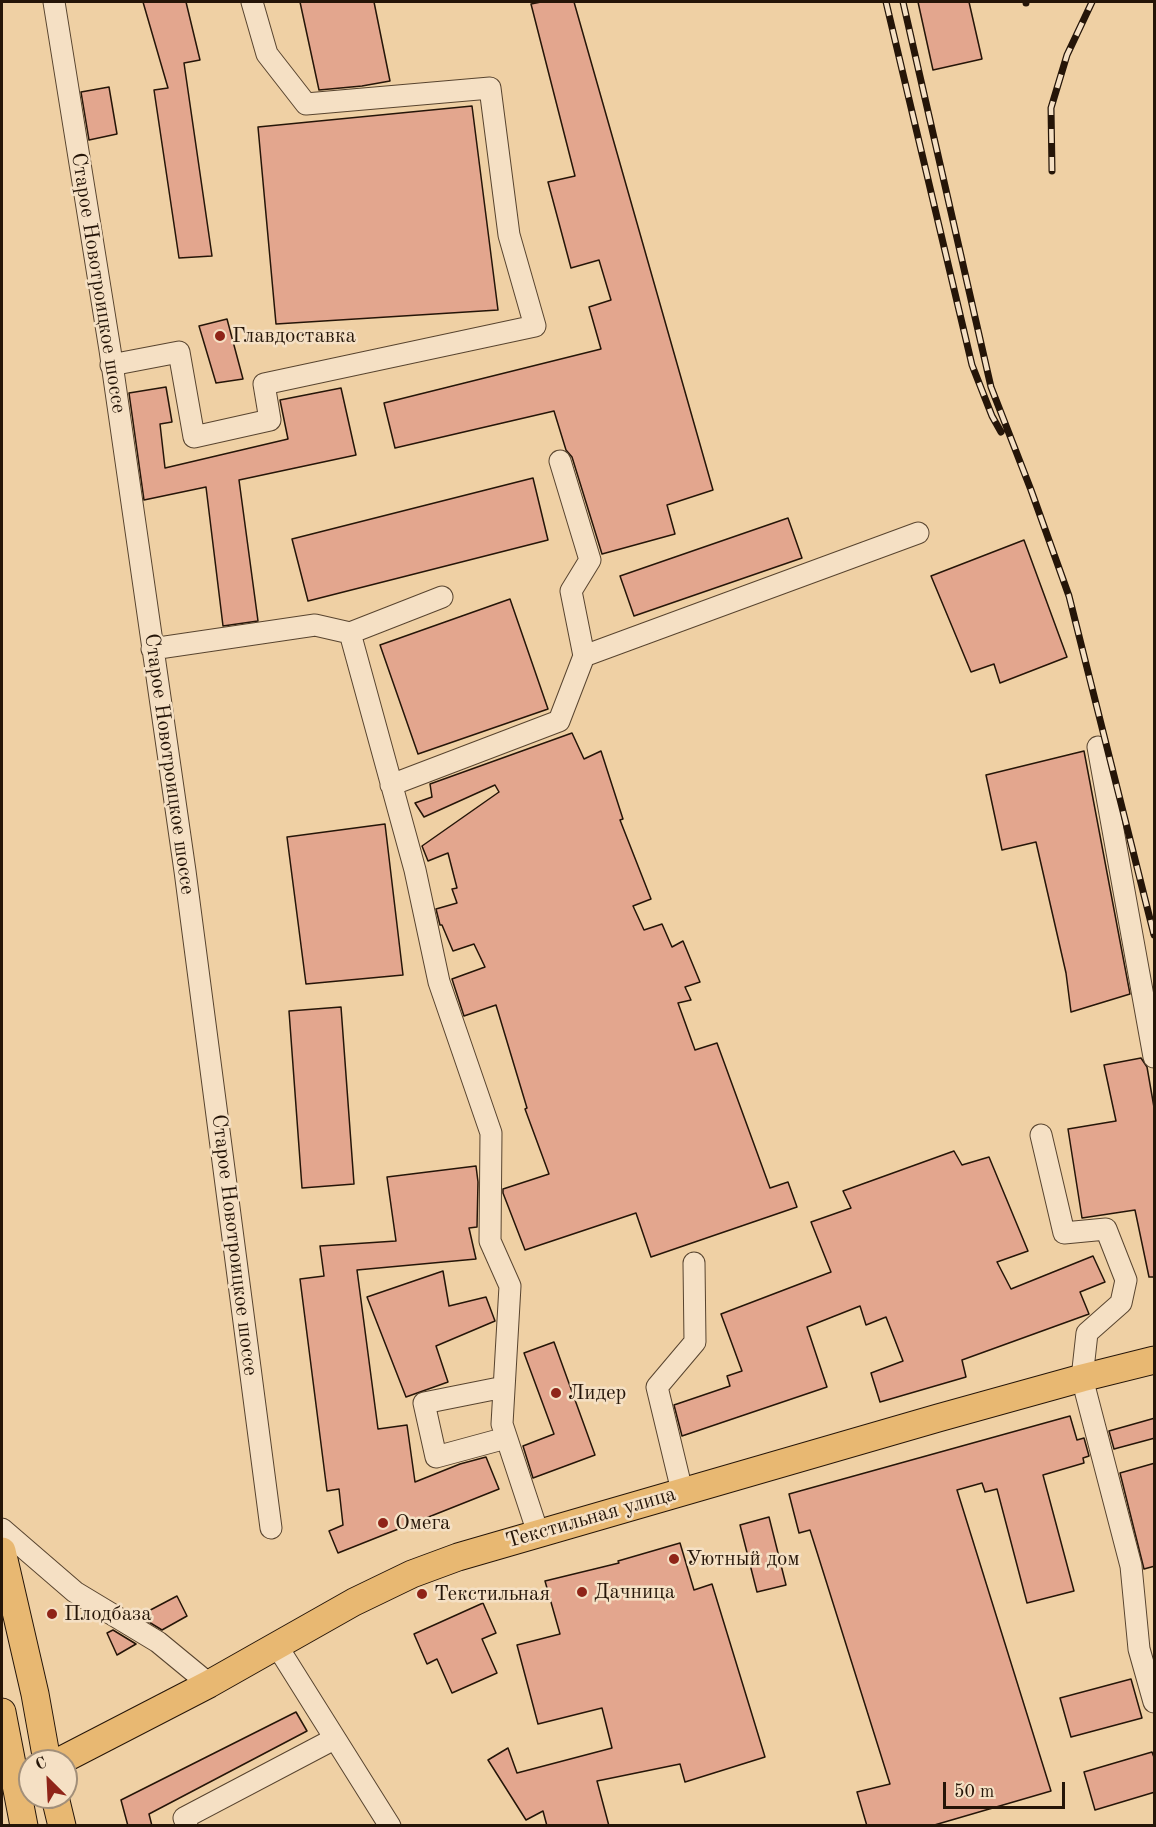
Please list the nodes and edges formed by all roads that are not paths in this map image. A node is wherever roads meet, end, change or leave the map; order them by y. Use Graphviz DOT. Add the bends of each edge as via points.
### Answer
graph roads {
  1 [pos="54,2"];
  2 [pos="252,2"];
  3 [pos="111,364"];
  4 [pos="560,461"];
  5 [pos="918,533"];
  6 [pos="442,597"];
  7 [pos="350,633"];
  8 [pos="152,649"];
  9 [pos="584,656"];
  10 [pos="1098,747"];
  11 [pos="392,785"];
  12 [pos="1155,1057"];
  13 [pos="1041,1135"];
  14 [pos="694,1263"];
  15 [pos="1155,1360"];
  16 [pos="1082,1378"];
  17 [pos="504,1387"];
  18 [pos="506,1438"];
  19 [pos="682,1491"];
  20 [pos="271,1528"];
  21 [pos="2,1529"];
  22 [pos="538,1533"];
  23 [pos="2,1551"];
  24 [pos="277,1646"];
  25 [pos="209,1684"];
  26 [pos="1155,1701"];
  27 [pos="2,1713"];
  28 [pos="334,1739"];
  29 [pos="45,1749"];
  30 [pos="78,1752"];
  31 [pos="15,1783"];
  32 [pos="58,1809"];
  33 [pos="380,1822"];
  34 [pos="24,1826"];
  35 [pos="63,1826"];
  36 [pos="187,1826"];
  1 -- 3 [label="street, Старое Новотроицкое шоссе"];
  2 -- 3 [label="street" via="267,54 306,104 490,88 509,235 535,326 264,384 270,420 194,437 179,352"];
  3 -- 8 [label="street, Старое Новотроицкое шоссе"];
  4 -- 9 [label="street" via="590,560 571,591"];
  5 -- 9 [label="street"];
  6 -- 7 [label="street"];
  7 -- 8 [label="street" via="315,625"];
  7 -- 11 [label="street"];
  8 -- 20 [label="street, Старое Новотроицкое шоссе"];
  9 -- 11 [label="street" via="559,721"];
  10 -- 12 [label="street"];
  11 -- 17 [label="street" via="440,982 490,1133 490,1241 510,1286"];
  13 -- 16 [label="street" via="1064,1233 1106,1229 1126,1280 1121,1302 1087,1333"];
  14 -- 19 [label="street" via="695,1342 657,1387"];
  15 -- 16 [label="main road, Текстильная улица"];
  16 -- 19 [label="main road, Текстильная улица"];
  16 -- 26 [label="street" via="1131,1566 1139,1649"];
  17 -- 18 [label="street" via="502,1424"];
  17 -- 18 [label="street" via="424,1403 436,1457"];
  18 -- 22 [label="street"];
  19 -- 22 [label="main road, Текстильная улица"];
  21 -- 25 [label="street" via="75,1592 158,1642"];
  22 -- 24 [label="main road, Текстильная улица" via="412,1574"];
  23 -- 29 [label="main road"];
  24 -- 25 [label="main road, Текстильная улица"];
  24 -- 28 [label="street"];
  25 -- 30 [label="main road, Текстильная улица"];
  27 -- 31 [label="main road"];
  28 -- 33 [label="street"];
  28 -- 36 [label="street" via="184,1818"];
  31 -- 34 [label="main road"];
  32 -- 35 [label="main road"];
}
